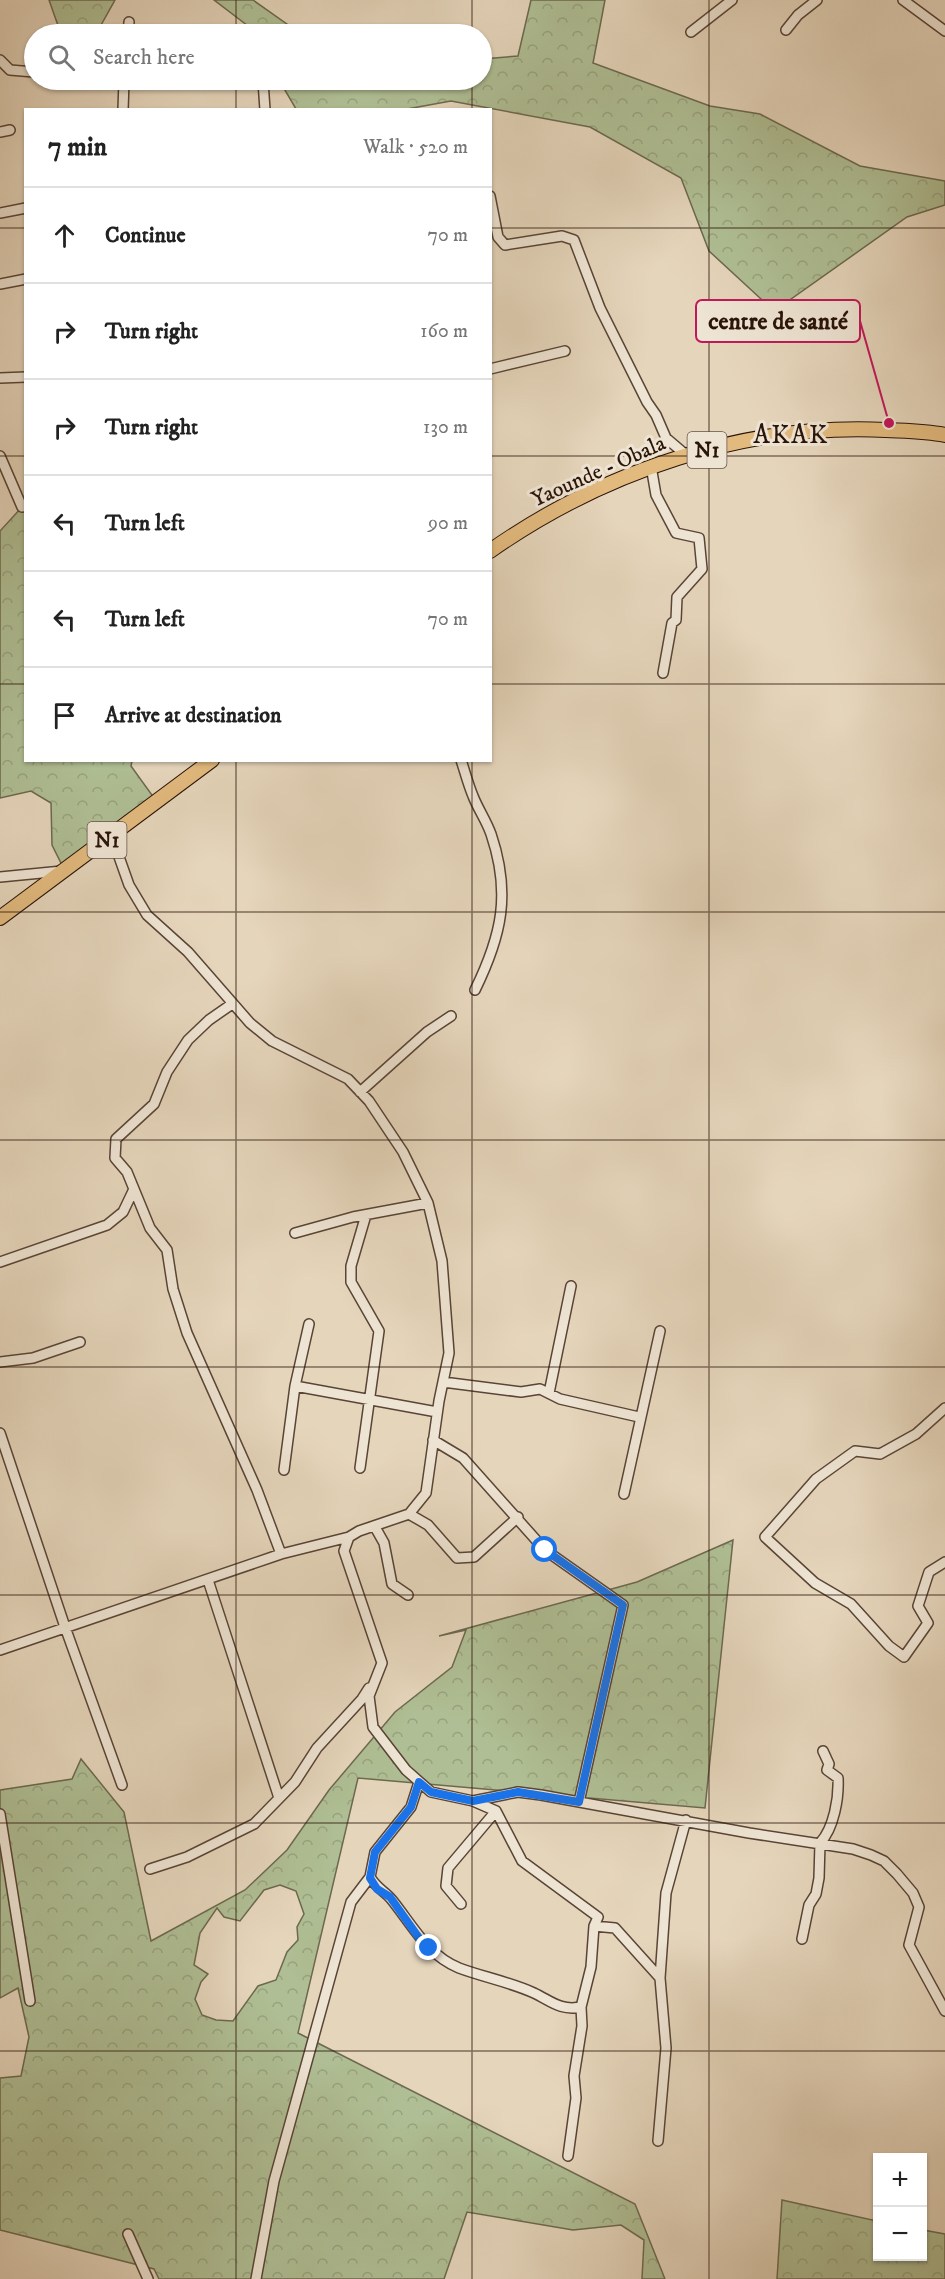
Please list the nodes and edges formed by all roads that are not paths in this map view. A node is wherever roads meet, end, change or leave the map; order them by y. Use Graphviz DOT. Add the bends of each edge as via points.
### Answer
graph roads {
  1 [pos="732,0"];
  2 [pos="818,0"];
  3 [pos="903,0"];
  4 [pos="786,30"];
  5 [pos="945,31"];
  6 [pos="691,32"];
  7 [pos="0,60"];
  8 [pos="24,71"];
  9 [pos="124,90"];
  10 [pos="264,90"];
  11 [pos="123,108"];
  12 [pos="265,108"];
  13 [pos="492,206"];
  14 [pos="24,208"];
  15 [pos="0,213"];
  16 [pos="24,279"];
  17 [pos="0,284"];
  18 [pos="565,351"];
  19 [pos="492,369"];
  20 [pos="24,377"];
  21 [pos="0,378"];
  22 [pos="945,435"];
  23 [pos="686,455"];
  24 [pos="0,456"];
  25 [pos="651,466"];
  26 [pos="3,471"];
  27 [pos="22,507"];
  28 [pos="492,550"];
  29 [pos="663,673"];
  30 [pos="210,762"];
  31 [pos="462,762"];
  32 [pos="112,837"];
  33 [pos="62,871"];
  34 [pos="0,877"];
  35 [pos="0,918"];
  36 [pos="475,990"];
  37 [pos="232,1004"];
  38 [pos="451,1016"];
  39 [pos="360,1092"];
  40 [pos="134,1189"];
  41 [pos="428,1203"];
  42 [pos="366,1215"];
  43 [pos="295,1233"];
  44 [pos="0,1262"];
  45 [pos="571,1286"];
  46 [pos="309,1324"];
  47 [pos="660,1331"];
  48 [pos="80,1342"];
  49 [pos="0,1362"];
  50 [pos="443,1382"];
  51 [pos="295,1386"];
  52 [pos="549,1393"];
  53 [pos="369,1401"];
  54 [pos="945,1408"];
  55 [pos="437,1412"];
  56 [pos="639,1417"];
  57 [pos="0,1433"];
  58 [pos="433,1440"];
  59 [pos="360,1468"];
  60 [pos="284,1470"];
  61 [pos="624,1494"];
  62 [pos="409,1514"];
  63 [pos="518,1517"];
  64 [pos="375,1527"];
  65 [pos="349,1537"];
  66 [pos="281,1554"];
  67 [pos="945,1562"];
  68 [pos="208,1580"];
  69 [pos="408,1595"];
  70 [pos="64,1627"];
  71 [pos="0,1650"];
  72 [pos="373,1681"];
  73 [pos="823,1752"];
  74 [pos="419,1782"];
  75 [pos="122,1785"];
  76 [pos="279,1798"];
  77 [pos="473,1801"];
  78 [pos="579,1802"];
  79 [pos="496,1812"];
  80 [pos="0,1814"];
  81 [pos="686,1820"];
  82 [pos="820,1843"];
  83 [pos="150,1869"];
  84 [pos="370,1878"];
  85 [pos="462,1904"];
  86 [pos="594,1926"];
  87 [pos="802,1938"];
  88 [pos="660,1978"];
  89 [pos="30,2001"];
  90 [pos="580,2007"];
  91 [pos="945,2010"];
  92 [pos="658,2141"];
  93 [pos="568,2156"];
  94 [pos="128,2234"];
  95 [pos="148,2279"];
  96 [pos="256,2279"];
  1 -- 6 [label="street"];
  2 -- 4 [label="street"];
  3 -- 5 [label="street"];
  7 -- 8 [label="street" via="10,70"];
  9 -- 11 [label="street"];
  10 -- 12 [label="street"];
  13 -- 23 [label="street" via="498,237 505,245 562,236 574,240 600,308 647,402 666,438"];
  14 -- 15 [label="street"];
  16 -- 17 [label="street"];
  18 -- 19 [label="street"];
  20 -- 21 [label="street"];
  22 -- 23 [label="highway, Yaounde - Obala / N1" via="829,429"];
  23 -- 25 [label="highway, Yaounde - Obala / N1"];
  24 -- 26 [label="street"];
  25 -- 28 [label="highway, Yaounde - Obala / N1" via="531,522"];
  25 -- 29 [label="street" via="656,495 676,533 699,538 702,569 677,597 676,620 672,623"];
  26 -- 27 [label="street"];
  30 -- 32 [label="highway, N1"];
  31 -- 36 [label="street" via="501,868 503,914"];
  32 -- 33 [label="highway, N1"];
  32 -- 37 [label="street" via="129,885 147,915 188,952"];
  33 -- 34 [label="street"];
  33 -- 35 [label="highway, N1"];
  37 -- 39 [label="street" via="272,1041 348,1079"];
  37 -- 40 [label="street" via="188,1040 167,1072 154,1104 116,1139 115,1158"];
  38 -- 39 [label="street" via="427,1032"];
  39 -- 41 [label="street" via="403,1152"];
  40 -- 44 [label="street" via="123,1212 107,1225"];
  40 -- 66 [label="street" via="150,1228 167,1250 173,1289 187,1333"];
  41 -- 42 [label="street"];
  41 -- 50 [label="street" via="442,1261 446,1304 449,1353"];
  42 -- 43 [label="street"];
  42 -- 53 [label="street" via="351,1266 351,1282 378,1331"];
  45 -- 52 [label="street"];
  46 -- 51 [label="street"];
  47 -- 56 [label="street"];
  48 -- 49 [label="street" via="33,1358"];
  50 -- 52 [label="street" via="521,1392 540,1389"];
  50 -- 55 [label="street"];
  51 -- 53 [label="street"];
  51 -- 60 [label="street"];
  52 -- 56 [label="street"];
  53 -- 55 [label="street"];
  53 -- 59 [label="street"];
  54 -- 67 [label="street" via="916,1434 880,1454 855,1451 816,1479 765,1537 815,1583 852,1604 889,1646 904,1657 928,1623 918,1606 929,1572"];
  55 -- 58 [label="street"];
  56 -- 61 [label="street"];
  57 -- 70 [label="street"];
  58 -- 62 [label="street" via="426,1493"];
  58 -- 63 [label="street" via="463,1458"];
  62 -- 63 [label="street" via="428,1525 457,1558 474,1557"];
  62 -- 64 [label="street"];
  63 -- 78 [label="street" via="545,1550 623,1605"];
  64 -- 65 [label="street"];
  64 -- 69 [label="street" via="384,1543 392,1584"];
  65 -- 66 [label="street"];
  65 -- 72 [label="street" via="344,1551 350,1575 382,1663"];
  66 -- 68 [label="street"];
  68 -- 70 [label="street"];
  68 -- 76 [label="street"];
  70 -- 71 [label="street"];
  70 -- 75 [label="street"];
  72 -- 74 [label="street" via="369,1696 373,1727"];
  72 -- 76 [label="street"];
  73 -- 82 [label="street" via="829,1764 827,1770 838,1778 839,1788 827,1835"];
  74 -- 77 [label="street" via="431,1792"];
  74 -- 84 [label="street" via="411,1807 375,1852"];
  76 -- 83 [label="street" via="254,1824 187,1857"];
  77 -- 78 [label="street" via="518,1792"];
  77 -- 79 [label="street"];
  78 -- 81 [label="street"];
  79 -- 85 [label="street" via="448,1868 446,1886"];
  79 -- 86 [label="street" via="522,1861 598,1917"];
  80 -- 89 [label="street"];
  81 -- 82 [label="street"];
  81 -- 88 [label="street" via="666,1893"];
  82 -- 87 [label="street" via="816,1894 809,1905"];
  82 -- 91 [label="street" via="853,1849 884,1861 913,1893 919,1912 909,1945"];
  84 -- 90 [label="street" via="377,1889 390,1897 422,1942 446,1962 534,1993 555,2006"];
  84 -- 96 [label="street" via="351,1902 343,1929 274,2181"];
  86 -- 88 [label="street" via="615,1928"];
  86 -- 90 [label="street" via="591,1967"];
  88 -- 92 [label="street" via="666,2048"];
  90 -- 93 [label="street" via="582,2026"];
  94 -- 95 [label="street"];
}
